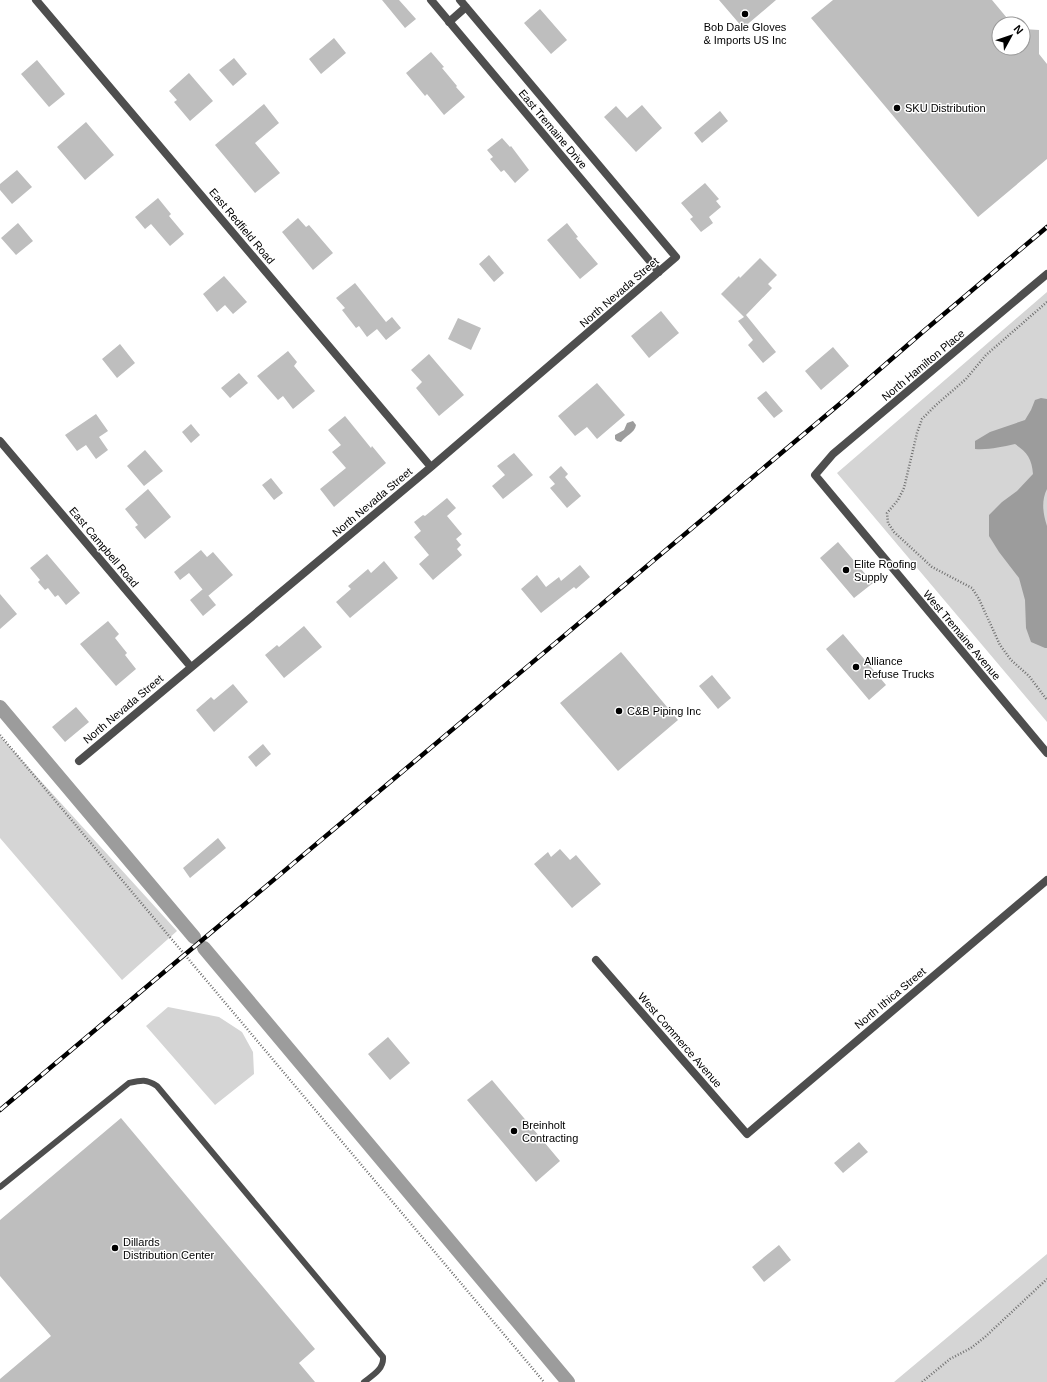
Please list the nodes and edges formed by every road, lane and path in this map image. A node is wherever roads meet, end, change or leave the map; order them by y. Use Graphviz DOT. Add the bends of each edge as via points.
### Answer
graph roads {
  1 [pos="36,0"];
  2 [pos="431,0"];
  3 [pos="460,0"];
  4 [pos="466,7"];
  5 [pos="449,22"];
  6 [pos="676,257"];
  7 [pos="659,272"];
  8 [pos="1047,274"];
  9 [pos="1047,302"];
  10 [pos="0,441"];
  11 [pos="431,467"];
  12 [pos="815,475"];
  13 [pos="190,667"];
  14 [pos="1047,700"];
  15 [pos="0,735"];
  16 [pos="1047,753"];
  17 [pos="79,760"];
  18 [pos="1047,880"];
  19 [pos="596,960"];
  20 [pos="747,1134"];
  21 [pos="0,1187"];
  22 [pos="1047,1278"];
  23 [pos="364,1382"];
  24 [pos="544,1382"];
  25 [pos="922,1382"];
  1 -- 11 [label="street, East Redfield Road"];
  2 -- 5 [label="street, East Tremaine Drive"];
  3 -- 4 [label="street, East Tremaine Drive"];
  4 -- 5 [label="street"];
  4 -- 6 [label="street, East Tremaine Drive"];
  5 -- 7 [label="street, East Tremaine Drive"];
  6 -- 7 [label="street, North Nevada Street"];
  7 -- 11 [label="street, North Nevada Street"];
  8 -- 12 [label="street, North Hamilton Place" via="833,454"];
  9 -- 14 [label="path" via="986,355 966,379 922,419 904,488 887,513 888,523 894,532 932,567 972,588 1000,645"];
  10 -- 13 [label="street, East Campbell Road"];
  11 -- 13 [label="street, North Nevada Street"];
  12 -- 16 [label="street, West Tremaine Avenue"];
  13 -- 17 [label="street, North Nevada Street"];
  15 -- 24 [label="path"];
  18 -- 20 [label="street, North Ithica Street"];
  19 -- 20 [label="street, West Commerce Avenue"];
  21 -- 23 [label="lane" via="129,1083 149,1081 157,1086 382,1357 381,1368"];
  22 -- 25 [label="path" via="986,1338 950,1359"];
}
